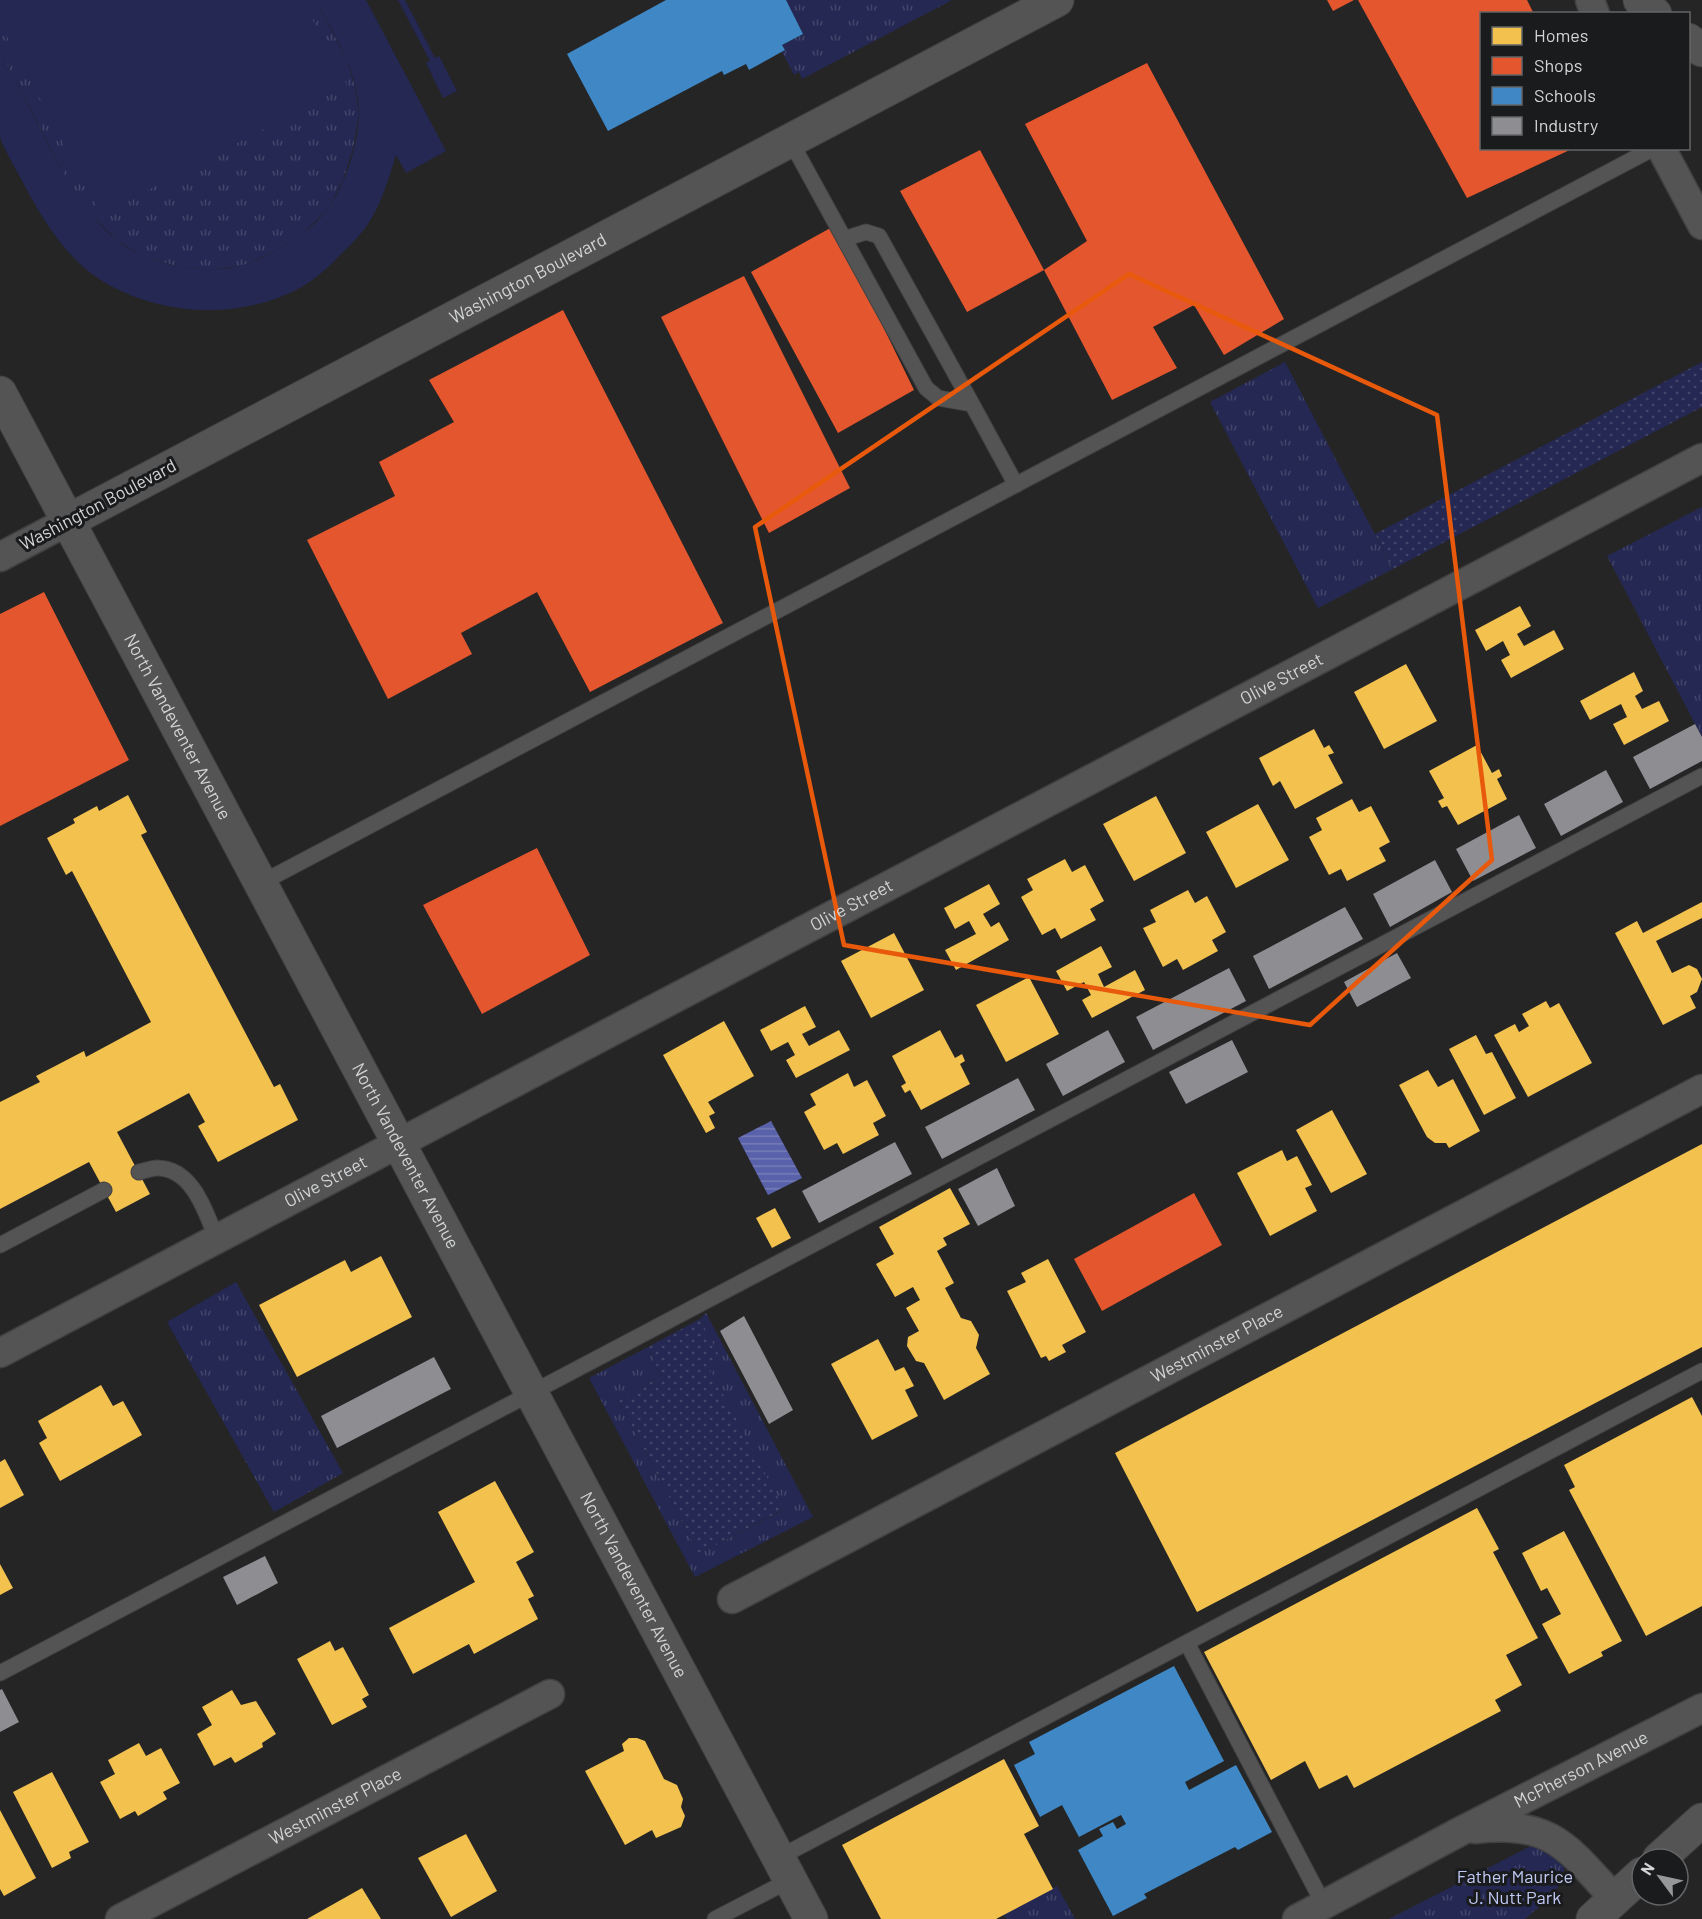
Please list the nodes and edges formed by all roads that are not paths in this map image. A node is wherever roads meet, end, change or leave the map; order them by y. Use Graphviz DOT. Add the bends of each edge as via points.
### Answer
graph roads {
  1 [pos="1057,0"];
  2 [pos="1640,0"];
  3 [pos="1653,12"];
  4 [pos="1690,41"];
  5 [pos="1702,50"];
  6 [pos="790,141"];
  7 [pos="1650,150"];
  8 [pos="1662,150"];
  9 [pos="1702,225"];
  10 [pos="844,239"];
  11 [pos="0,393"];
  12 [pos="972,404"];
  13 [pos="1702,458"];
  14 [pos="1016,485"];
  15 [pos="68,521"];
  16 [pos="0,556"];
  17 [pos="1702,776"];
  18 [pos="261,884"];
  19 [pos="1702,1089"];
  20 [pos="399,1144"];
  21 [pos="139,1172"];
  22 [pos="104,1190"];
  23 [pos="217,1240"];
  24 [pos="0,1245"];
  25 [pos="0,1353"];
  26 [pos="1702,1371"];
  27 [pos="532,1393"];
  28 [pos="732,1599"];
  29 [pos="1186,1643"];
  30 [pos="0,1673"];
  31 [pos="550,1694"];
  32 [pos="1702,1708"];
  33 [pos="1702,1820"];
  34 [pos="1461,1831"];
  35 [pos="1672,1847"];
  36 [pos="784,1869"];
  37 [pos="1630,1885"];
  38 [pos="1324,1905"];
  39 [pos="1604,1909"];
  40 [pos="120,1919"];
  41 [pos="715,1919"];
  42 [pos="811,1919"];
  43 [pos="1297,1919"];
  1 -- 6 [label="main road, Washington Boulevard"];
  2 -- 3 [label="main road"];
  4 -- 5 [label="main road"];
  6 -- 10 [label="lane"];
  6 -- 15 [label="main road, Washington Boulevard"];
  7 -- 14 [label="lane"];
  8 -- 9 [label="street"];
  10 -- 12 [label="lane" via="926,388 938,398"];
  10 -- 12 [label="lane" via="866,232 879,236"];
  11 -- 15 [label="main road, North Vandeventer Avenue"];
  12 -- 14 [label="lane"];
  13 -- 20 [label="street, Olive Street"];
  14 -- 18 [label="lane"];
  15 -- 16 [label="street, Washington Boulevard"];
  15 -- 18 [label="main road, North Vandeventer Avenue"];
  17 -- 27 [label="lane"];
  18 -- 20 [label="main road, North Vandeventer Avenue"];
  19 -- 28 [label="street, Westminster Place"];
  20 -- 23 [label="street, Olive Street"];
  20 -- 27 [label="main road, North Vandeventer Avenue"];
  21 -- 23 [label="lane" via="156,1168 181,1176 196,1191"];
  22 -- 24 [label="lane"];
  23 -- 25 [label="street, Olive Street"];
  26 -- 29 [label="lane"];
  27 -- 30 [label="lane"];
  27 -- 36 [label="main road, North Vandeventer Avenue"];
  29 -- 36 [label="lane" via="1009,1736"];
  29 -- 38 [label="lane"];
  31 -- 40 [label="street, Westminster Place"];
  32 -- 34 [label="street, McPherson Avenue"];
  33 -- 35 [label="main road"];
  34 -- 38 [label="street, McPherson Avenue"];
  34 -- 39 [label="street, McPherson Avenue" via="1513,1827 1551,1836 1570,1851"];
  36 -- 41 [label="lane"];
  36 -- 42 [label="main road, North Vandeventer Avenue"];
  37 -- 39 [label="main road"];
  38 -- 43 [label="street, McPherson Avenue"];
}
